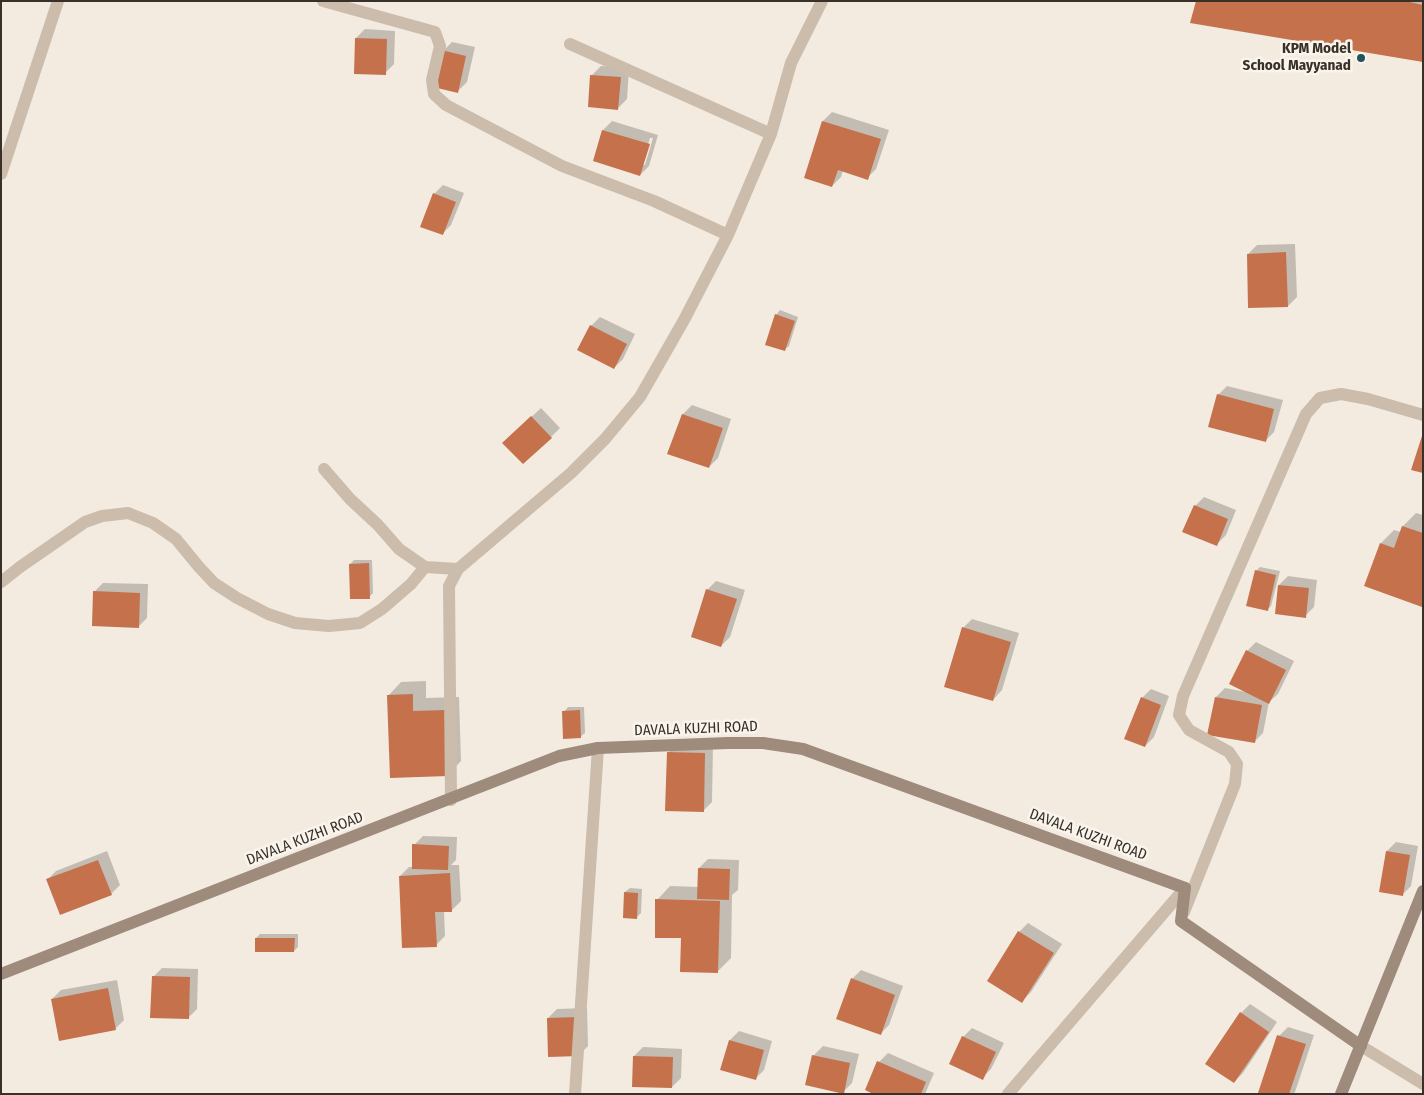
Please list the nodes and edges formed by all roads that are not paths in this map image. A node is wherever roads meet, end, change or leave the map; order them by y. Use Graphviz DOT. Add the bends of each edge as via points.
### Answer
graph roads {
  1 [pos="58,1"];
  2 [pos="323,1"];
  3 [pos="822,1"];
  4 [pos="570,44"];
  5 [pos="771,134"];
  6 [pos="1,174"];
  7 [pos="728,235"];
  8 [pos="1423,415"];
  9 [pos="324,469"];
  10 [pos="425,567"];
  11 [pos="458,569"];
  12 [pos="1,582"];
  13 [pos="598,748"];
  14 [pos="451,800"];
  15 [pos="1185,888"];
  16 [pos="1423,891"];
  17 [pos="1181,921"];
  18 [pos="1,974"];
  19 [pos="1361,1046"];
  20 [pos="1423,1084"];
  21 [pos="575,1094"];
  22 [pos="1008,1094"];
  23 [pos="1341,1094"];
  1 -- 6 [label="street"];
  2 -- 7 [label="street" via="435,32 440,46 432,80 434,94 446,105 562,166 654,201"];
  3 -- 5 [label="street" via="791,63"];
  4 -- 5 [label="street"];
  5 -- 7 [label="street"];
  7 -- 11 [label="street" via="640,396 605,439 571,473"];
  8 -- 17 [label="street" via="1341,394 1320,398 1306,414 1183,696 1179,715 1189,730 1229,752 1237,764 1235,784"];
  9 -- 10 [label="street" via="399,549"];
  10 -- 11 [label="street"];
  10 -- 12 [label="street" via="382,609 360,623 329,626 295,623 237,598 214,582 176,539 153,523 128,513 85,522"];
  11 -- 14 [label="street" via="448,586"];
  13 -- 14 [label="street, DAVALA KUZHI ROAD" via="559,756"];
  13 -- 15 [label="street, DAVALA KUZHI ROAD" via="763,743 804,749"];
  13 -- 21 [label="street"];
  14 -- 18 [label="street, DAVALA KUZHI ROAD"];
  15 -- 17 [label="street"];
  15 -- 22 [label="street"];
  16 -- 19 [label="street"];
  17 -- 19 [label="street"];
  19 -- 20 [label="street"];
  19 -- 23 [label="street"];
}
